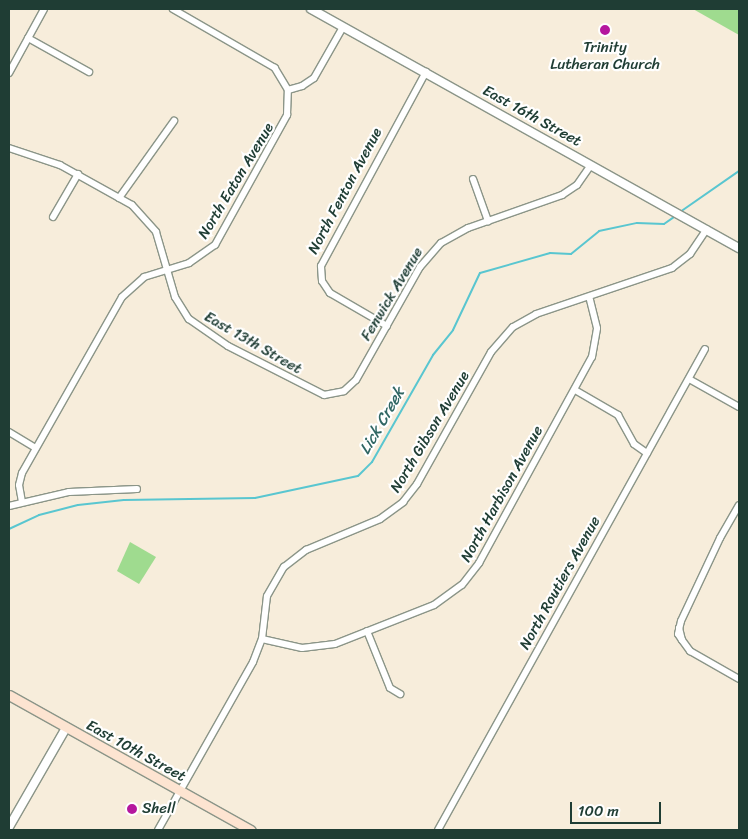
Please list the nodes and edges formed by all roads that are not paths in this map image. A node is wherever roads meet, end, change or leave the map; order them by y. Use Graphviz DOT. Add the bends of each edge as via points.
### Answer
graph roads {
  1 [pos="44,9"];
  2 [pos="173,9"];
  3 [pos="311,9"];
  4 [pos="343,27"];
  5 [pos="28,38"];
  6 [pos="89,72"];
  7 [pos="426,72"];
  8 [pos="9,73"];
  9 [pos="288,90"];
  10 [pos="174,121"];
  11 [pos="9,148"];
  12 [pos="591,165"];
  13 [pos="78,174"];
  14 [pos="473,179"];
  15 [pos="119,198"];
  16 [pos="54,217"];
  17 [pos="488,221"];
  18 [pos="706,229"];
  19 [pos="739,248"];
  20 [pos="167,269"];
  21 [pos="589,297"];
  22 [pos="387,326"];
  23 [pos="705,349"];
  24 [pos="688,378"];
  25 [pos="574,390"];
  26 [pos="330,395"];
  27 [pos="739,407"];
  28 [pos="9,432"];
  29 [pos="36,448"];
  30 [pos="647,453"];
  31 [pos="137,489"];
  32 [pos="22,502"];
  33 [pos="739,505"];
  34 [pos="9,506"];
  35 [pos="367,631"];
  36 [pos="262,640"];
  37 [pos="739,679"];
  38 [pos="400,694"];
  39 [pos="9,695"];
  40 [pos="66,728"];
  41 [pos="180,791"];
  42 [pos="9,827"];
  43 [pos="158,830"];
  44 [pos="251,830"];
  45 [pos="438,830"];
  1 -- 5 [label="street"];
  2 -- 9 [label="street" via="269,62 279,72"];
  3 -- 4 [label="street, East 16th Street"];
  4 -- 7 [label="street, East 16th Street"];
  4 -- 9 [label="street" via="316,76 302,86"];
  5 -- 6 [label="street"];
  5 -- 8 [label="street"];
  7 -- 12 [label="street, East 16th Street"];
  7 -- 22 [label="street, North Fenton Avenue" via="321,266 322,281 330,293"];
  9 -- 20 [label="street, North Eaton Avenue" via="284,123 219,240 197,260"];
  10 -- 15 [label="street"];
  11 -- 13 [label="street, East 13th Street" via="42,157"];
  12 -- 17 [label="street, Fenwick Avenue" via="579,183 562,196"];
  12 -- 18 [label="street, East 16th Street"];
  13 -- 15 [label="street, East 13th Street"];
  13 -- 16 [label="street"];
  14 -- 17 [label="street"];
  15 -- 20 [label="street, East 13th Street" via="139,211 156,232"];
  17 -- 22 [label="street, Fenwick Avenue" via="453,235 432,251"];
  18 -- 19 [label="street, East 16th Street"];
  18 -- 21 [label="street, North Gibson Avenue" via="694,250 672,268"];
  20 -- 26 [label="street, East 13th Street" via="177,303 197,327 310,391"];
  20 -- 29 [label="street, North Eaton Avenue" via="144,277 124,294"];
  21 -- 25 [label="street, North Harbison Avenue" via="596,320 597,340 592,357"];
  21 -- 36 [label="street, North Gibson Avenue" via="533,315 506,334 490,352 417,484 403,502 375,522 302,553 280,571 267,599"];
  22 -- 26 [label="street, Fenwick Avenue" via="355,382 344,391"];
  23 -- 24 [label="street, North Routiers Avenue"];
  24 -- 27 [label="street"];
  24 -- 30 [label="street, North Routiers Avenue"];
  25 -- 30 [label="street" via="618,415 634,444"];
  25 -- 35 [label="street, North Harbison Avenue" via="468,579 439,602"];
  28 -- 29 [label="street"];
  29 -- 32 [label="street, North Eaton Avenue" via="20,479"];
  30 -- 45 [label="street, North Routiers Avenue"];
  31 -- 32 [label="street" via="92,490"];
  32 -- 34 [label="street"];
  33 -- 37 [label="street" via="716,545 678,636 690,651"];
  35 -- 36 [label="street, North Harbison Avenue" via="319,647 290,646"];
  35 -- 38 [label="street" via="390,688"];
  36 -- 41 [label="street, North Gibson Avenue" via="254,662"];
  39 -- 40 [label="main road, East 10th Street"];
  40 -- 41 [label="main road, East 10th Street"];
  40 -- 42 [label="street"];
  41 -- 43 [label="street, North Gibson Avenue"];
  41 -- 44 [label="main road, East 10th Street"];
}
